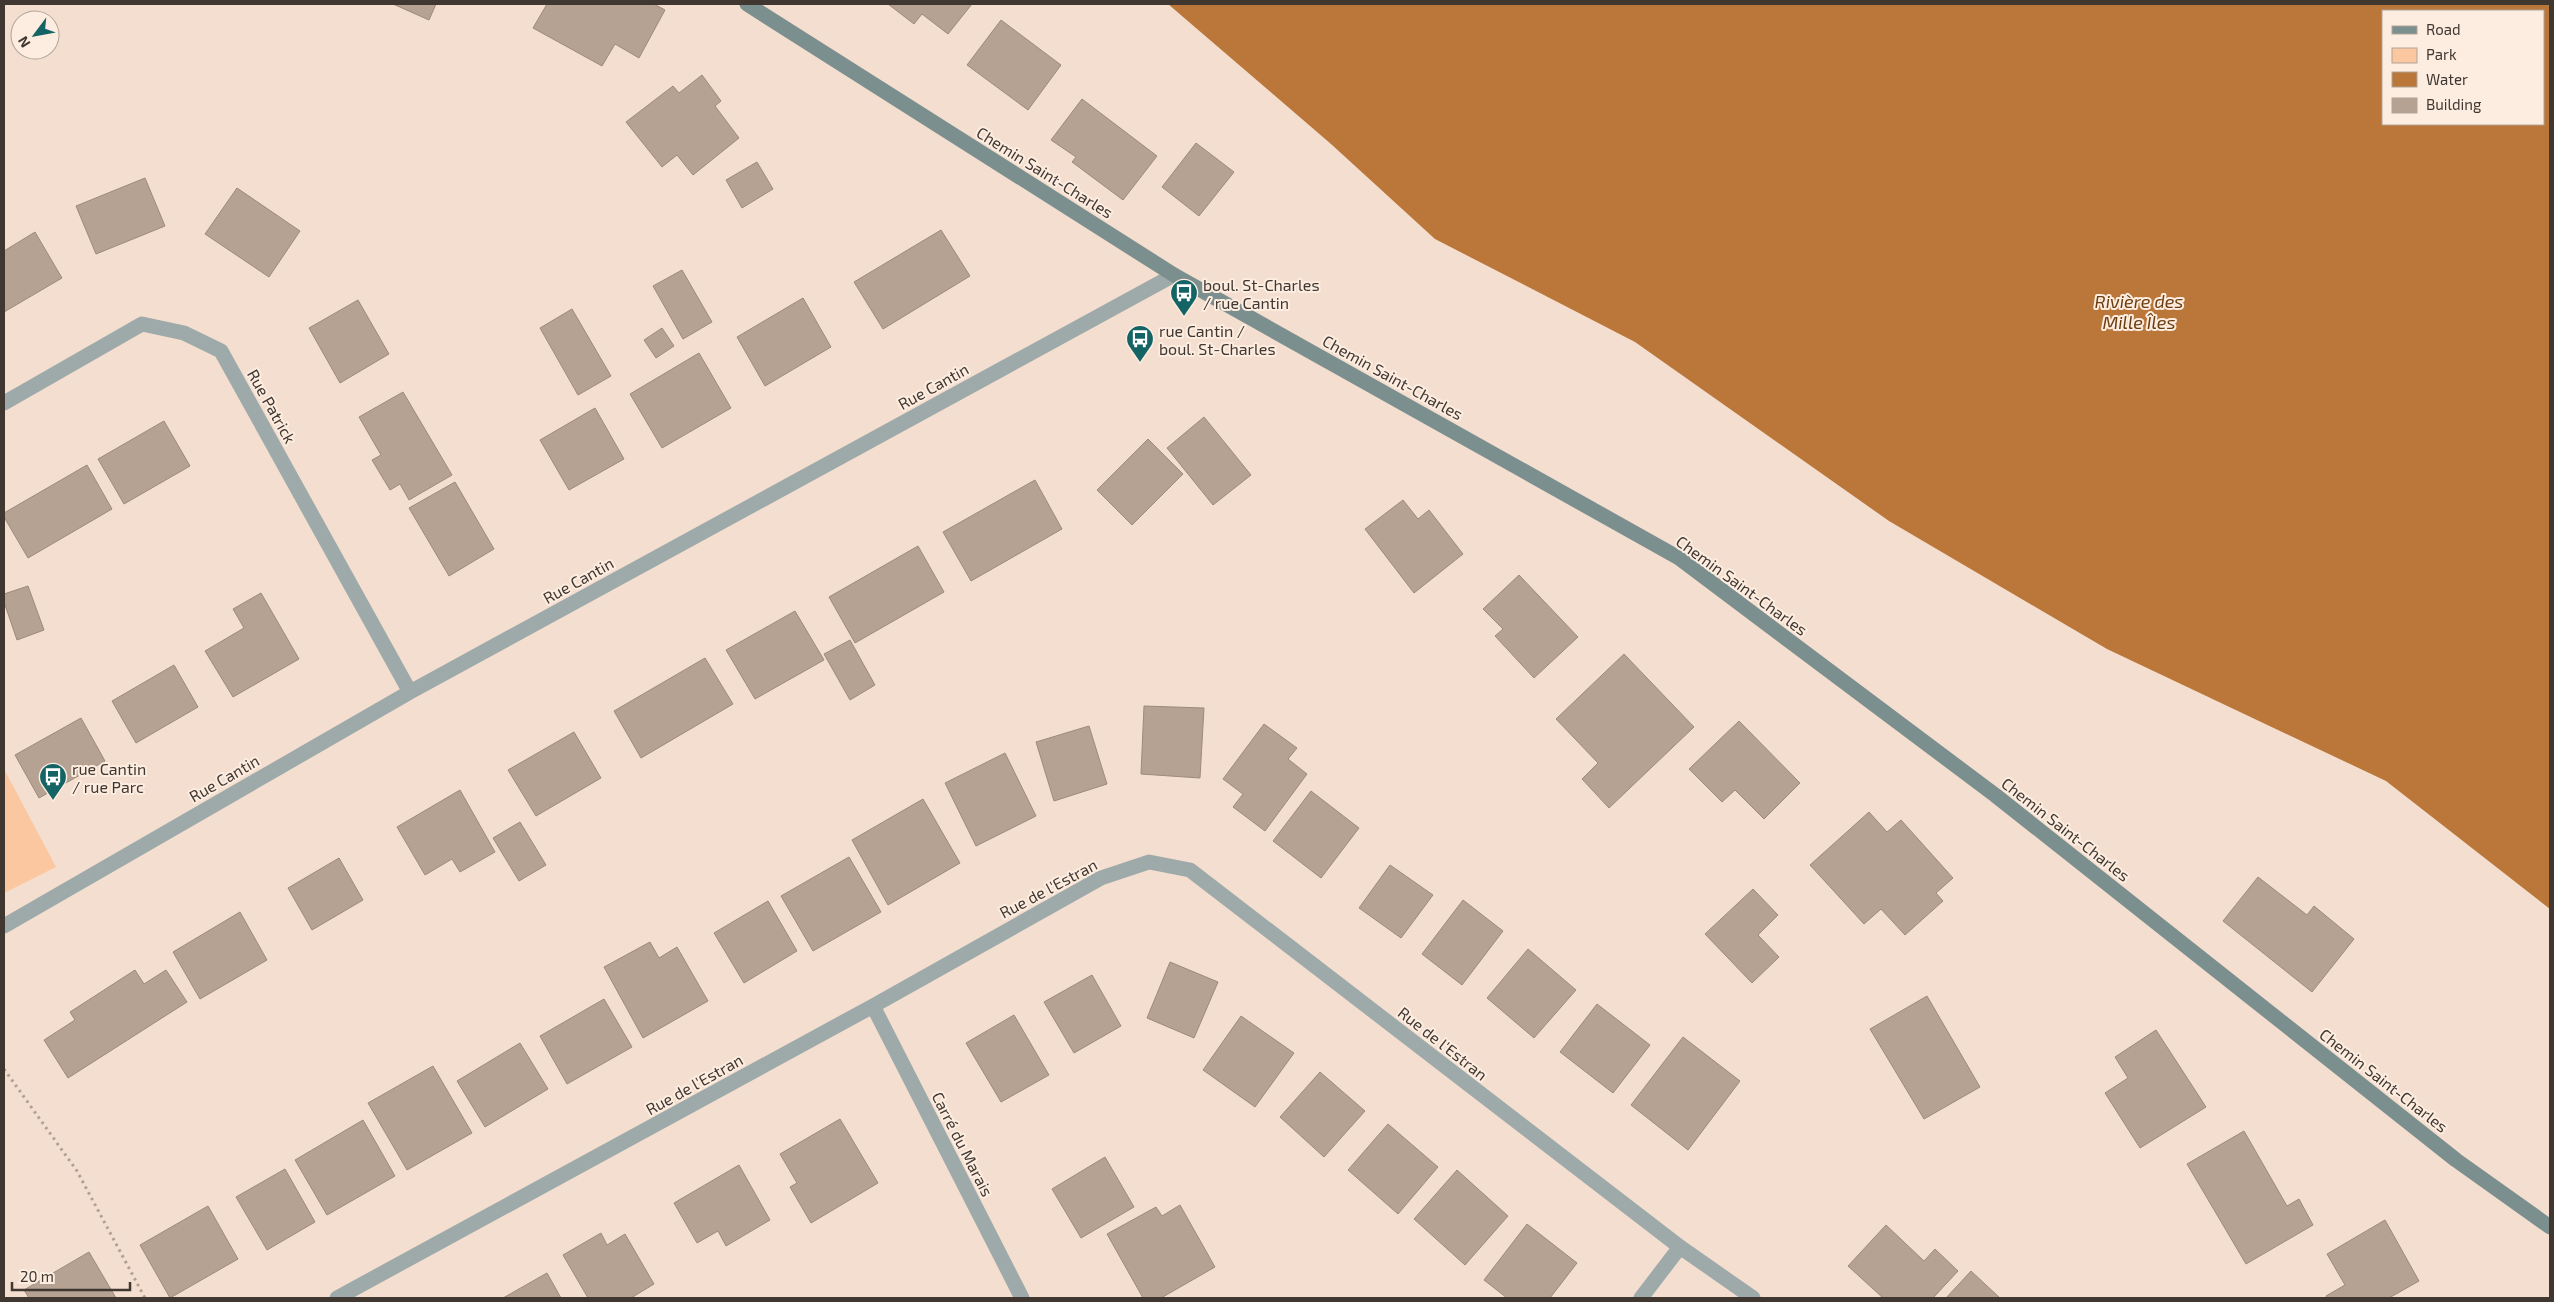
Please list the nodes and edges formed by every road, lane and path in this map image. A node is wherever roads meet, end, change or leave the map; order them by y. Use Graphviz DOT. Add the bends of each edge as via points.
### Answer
graph roads {
  1 [pos="747,4"];
  2 [pos="1174,275"];
  3 [pos="4,403"];
  4 [pos="410,692"];
  5 [pos="4,926"];
  6 [pos="873,1006"];
  7 [pos="4,1069"];
  8 [pos="2550,1227"];
  9 [pos="1680,1247"];
  10 [pos="145,1298"];
  11 [pos="337,1298"];
  12 [pos="1022,1298"];
  13 [pos="1641,1298"];
  14 [pos="1753,1298"];
  1 -- 2 [label="main road, Chemin Saint-Charles"];
  2 -- 4 [label="street, Rue Cantin"];
  2 -- 8 [label="main road, Chemin Saint-Charles" via="1679,558 1994,795 2456,1160"];
  3 -- 4 [label="street, Rue Patrick" via="142,324 184,332 221,351"];
  4 -- 5 [label="street, Rue Cantin"];
  6 -- 9 [label="street, Rue de l'Estran" via="1101,878 1149,862 1190,870"];
  6 -- 11 [label="street, Rue de l'Estran"];
  6 -- 12 [label="street, Carré du Marais"];
  7 -- 10 [label="path" via="77,1171"];
  9 -- 13 [label="street"];
  9 -- 14 [label="street, Rue de l'Estran"];
}
